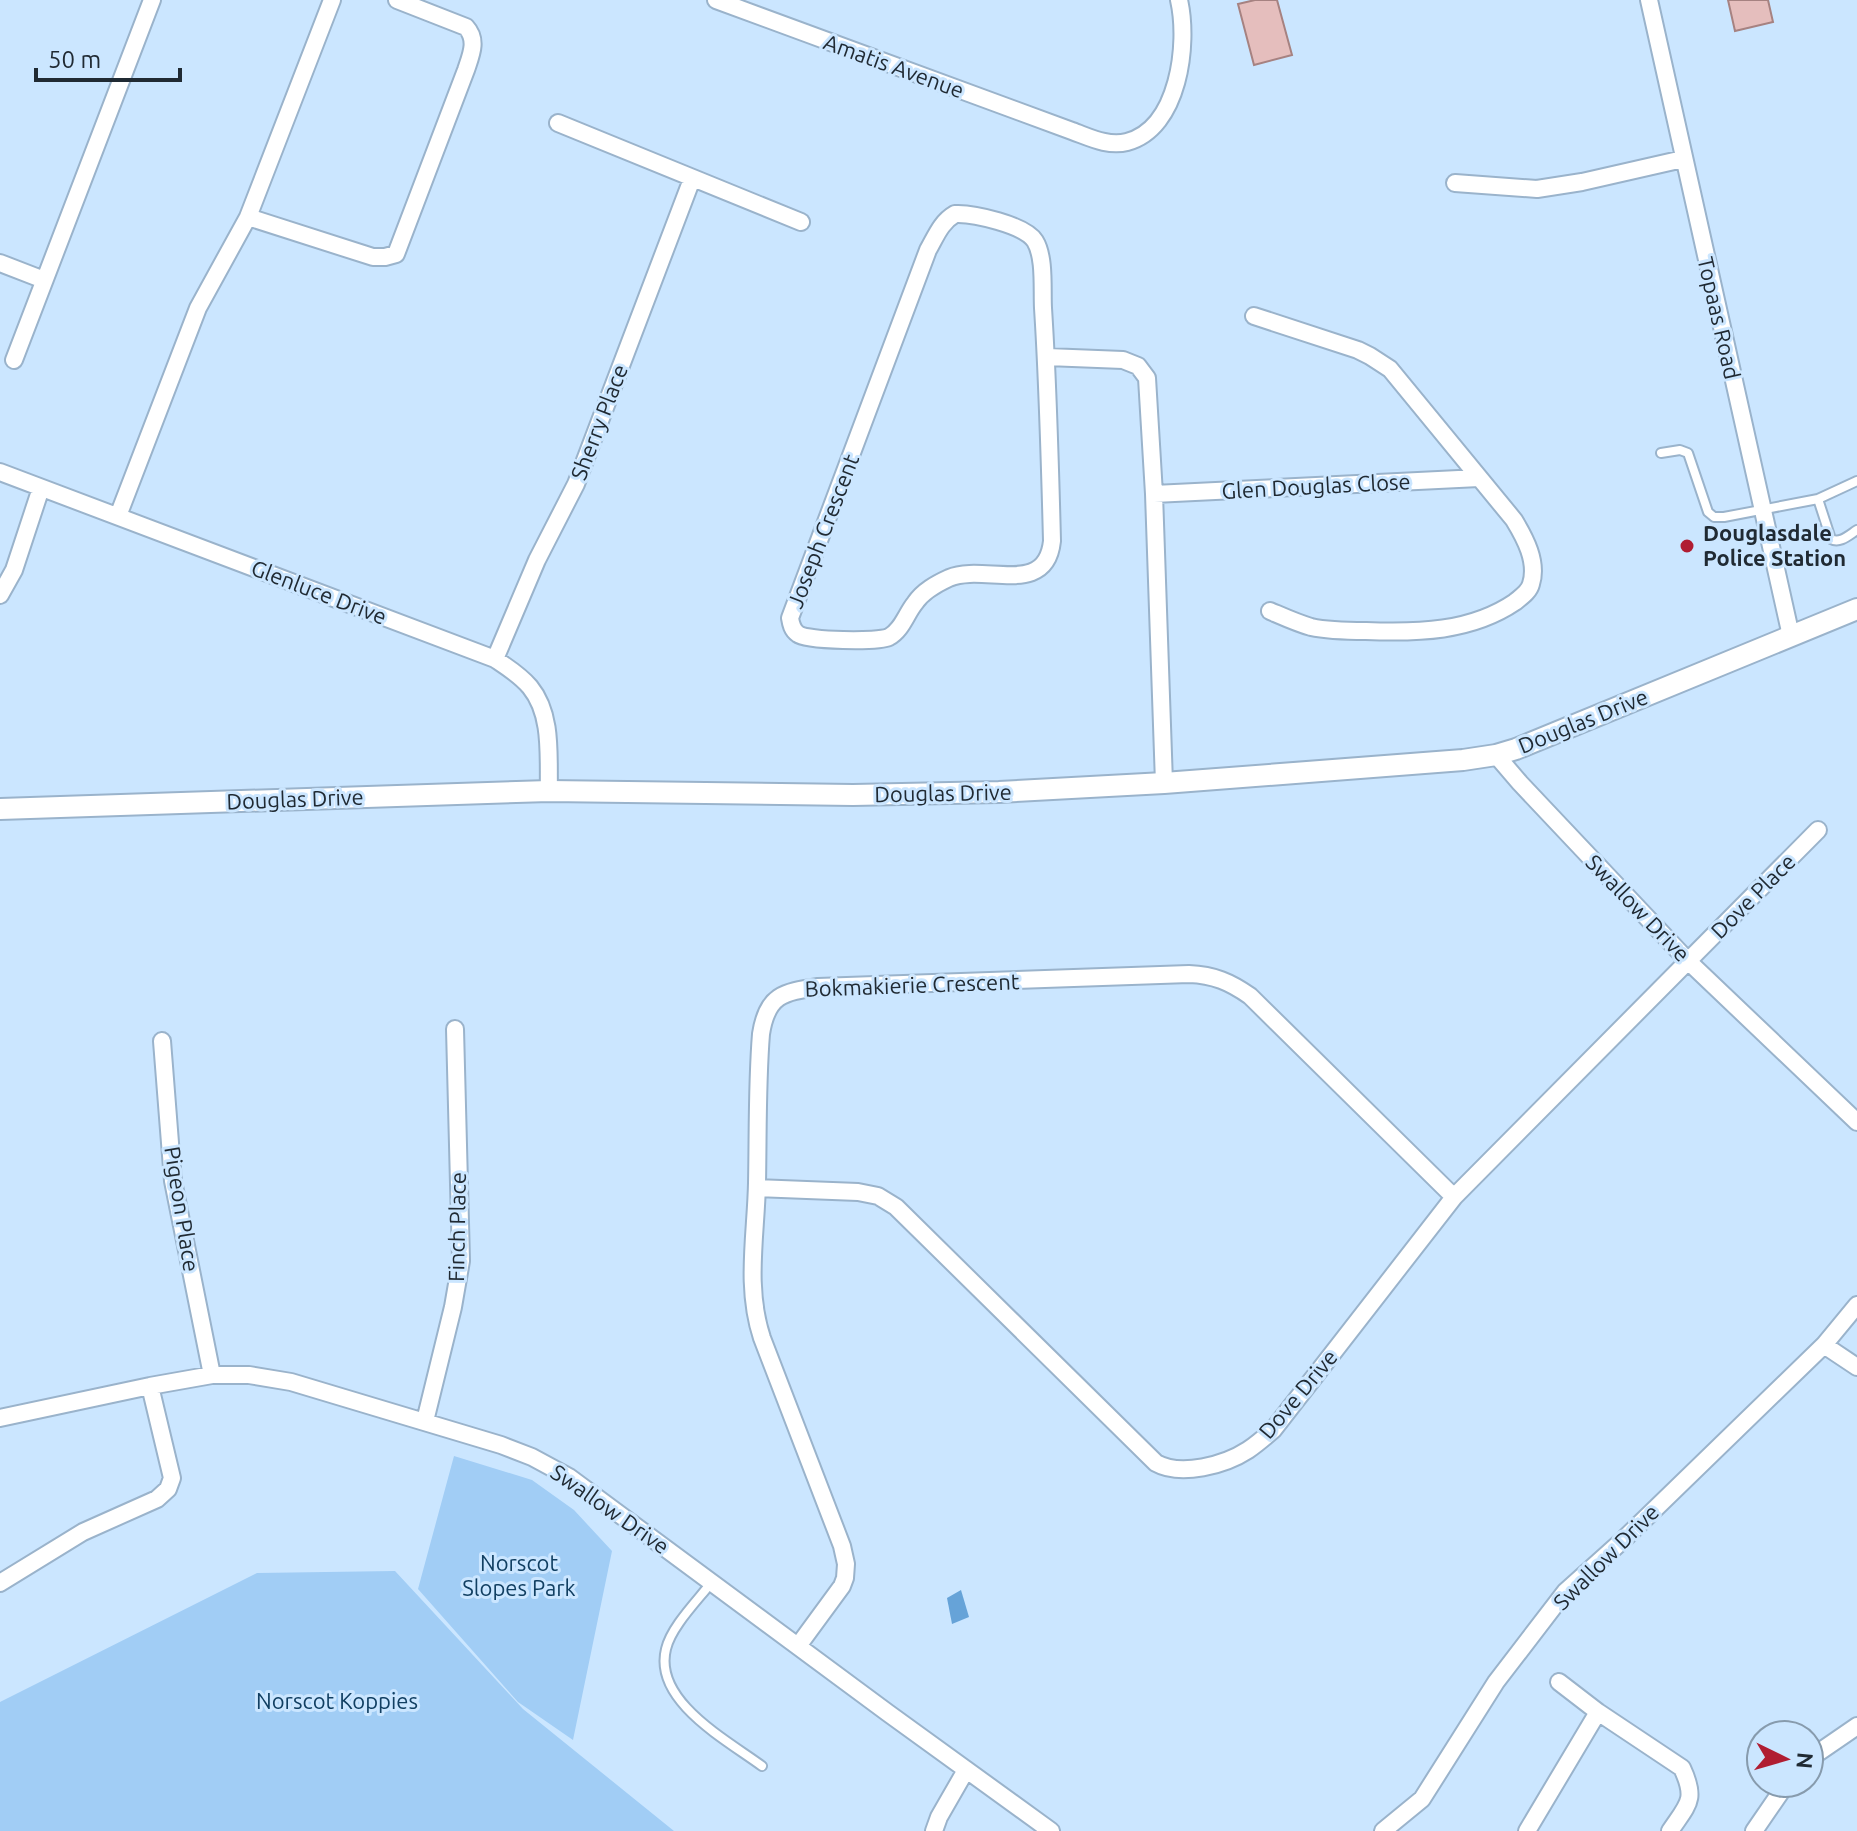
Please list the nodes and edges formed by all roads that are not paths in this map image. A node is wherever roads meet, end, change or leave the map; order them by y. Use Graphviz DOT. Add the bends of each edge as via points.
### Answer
graph roads {
  1 [pos="152,0"];
  2 [pos="332,0"];
  3 [pos="397,0"];
  4 [pos="716,0"];
  5 [pos="1179,0"];
  6 [pos="1649,0"];
  7 [pos="558,123"];
  8 [pos="1683,159"];
  9 [pos="692,179"];
  10 [pos="1455,183"];
  11 [pos="248,217"];
  12 [pos="801,222"];
  13 [pos="0,263"];
  14 [pos="44,280"];
  15 [pos="1254,316"];
  16 [pos="1047,357"];
  17 [pos="14,360"];
  18 [pos="1661,453"];
  19 [pos="0,472"];
  20 [pos="1479,478"];
  21 [pos="1857,481"];
  22 [pos="41,488"];
  23 [pos="1154,494"];
  24 [pos="1818,499"];
  25 [pos="1762,510"];
  26 [pos="118,516"];
  27 [pos="1857,530"];
  28 [pos="0,595"];
  29 [pos="1857,609"];
  30 [pos="1270,611"];
  31 [pos="1791,636"];
  32 [pos="495,659"];
  33 [pos="1496,755"];
  34 [pos="1164,783"];
  35 [pos="549,791"];
  36 [pos="0,809"];
  37 [pos="1818,830"];
  38 [pos="1688,961"];
  39 [pos="455,1029"];
  40 [pos="162,1041"];
  41 [pos="1857,1122"];
  42 [pos="757,1188"];
  43 [pos="1454,1197"];
  44 [pos="1857,1305"];
  45 [pos="1824,1345"];
  46 [pos="1857,1367"];
  47 [pos="212,1375"];
  48 [pos="150,1386"];
  49 [pos="0,1418"];
  50 [pos="425,1421"];
  51 [pos="712,1582"];
  52 [pos="0,1583"];
  53 [pos="798,1646"];
  54 [pos="1559,1682"];
  55 [pos="1598,1712"];
  56 [pos="1857,1726"];
  57 [pos="1825,1748"];
  58 [pos="762,1766"];
  59 [pos="966,1770"];
  60 [pos="1776,1799"];
  61 [pos="934,1831"];
  62 [pos="1051,1831"];
  63 [pos="1383,1831"];
  64 [pos="1527,1831"];
  65 [pos="1670,1831"];
  66 [pos="1754,1831"];
  1 -- 14 [label="street"];
  2 -- 11 [label="street"];
  3 -- 11 [label="street" via="466,27 473,40 396,254 373,257"];
  4 -- 5 [label="street, Amatis Avenue" via="1116,143 1139,137 1157,123 1168,103 1184,30"];
  6 -- 8 [label="street, Topaas Road"];
  7 -- 9 [label="street"];
  8 -- 10 [label="street" via="1537,189"];
  8 -- 25 [label="street, Topaas Road"];
  9 -- 12 [label="street"];
  9 -- 32 [label="street, Sherry Place" via="576,484"];
  11 -- 26 [label="street" via="198,308"];
  13 -- 14 [label="street"];
  14 -- 17 [label="street"];
  15 -- 20 [label="street" via="1382,363"];
  16 -- 16 [label="street, Joseph Crescent" via="1052,541 1046,563 1013,576 953,576 926,591 896,632 882,640 807,637 794,631 790,618 928,250 947,219 973,214 1034,240 1041,266"];
  16 -- 23 [label="street" via="1123,360 1143,371"];
  18 -- 25 [label="lane" via="1688,453 1711,516"];
  19 -- 22 [label="street, Glenluce Drive"];
  20 -- 23 [label="street, Glen Douglas Close"];
  20 -- 30 [label="street" via="1514,520 1532,559 1530,588 1506,608 1442,630 1389,632 1313,628"];
  21 -- 24 [label="lane"];
  22 -- 26 [label="street, Glenluce Drive"];
  22 -- 28 [label="street" via="14,570"];
  23 -- 34 [label="street"];
  24 -- 25 [label="lane"];
  24 -- 27 [label="lane" via="1831,539 1840,541"];
  25 -- 31 [label="street, Topaas Road"];
  26 -- 32 [label="street, Glenluce Drive"];
  29 -- 31 [label="street, Douglas Drive"];
  31 -- 33 [label="street, Douglas Drive"];
  32 -- 35 [label="street, Glenluce Drive" via="529,685 543,712"];
  33 -- 34 [label="street, Douglas Drive"];
  33 -- 38 [label="street, Swallow Drive"];
  34 -- 35 [label="street, Douglas Drive" via="926,794"];
  35 -- 36 [label="street, Douglas Drive"];
  37 -- 38 [label="street, Dove Place"];
  38 -- 41 [label="street, Swallow Drive"];
  38 -- 43 [label="street, Dove Drive"];
  39 -- 50 [label="street, Finch Place" via="461,1261"];
  40 -- 47 [label="street, Pigeon Place" via="173,1181"];
  42 -- 43 [label="street, Dove Drive" via="858,1192 896,1207 1146,1455 1162,1466 1188,1470 1245,1453 1273,1430"];
  42 -- 43 [label="street, Bokmakierie Crescent" via="761,1034 771,1002 781,995 818,987 1189,974 1223,979 1250,996"];
  42 -- 53 [label="street, Bokmakierie Crescent" via="752,1272 758,1326 842,1546 847,1572"];
  44 -- 45 [label="street, Swallow Drive"];
  45 -- 46 [label="street"];
  45 -- 63 [label="street, Swallow Drive" via="1565,1592 1496,1682 1422,1799"];
  47 -- 48 [label="street, Swallow Drive"];
  47 -- 50 [label="street, Swallow Drive" via="291,1382"];
  48 -- 49 [label="street, Swallow Drive"];
  48 -- 52 [label="street" via="172,1478 168,1489"];
  50 -- 51 [label="street, Swallow Drive" via="551,1466"];
  51 -- 53 [label="street, Swallow Drive"];
  51 -- 58 [label="lane" via="669,1641 667,1676 690,1713"];
  53 -- 59 [label="street, Swallow Drive"];
  54 -- 55 [label="street"];
  55 -- 64 [label="street"];
  55 -- 65 [label="street" via="1682,1768 1691,1800"];
  56 -- 57 [label="street"];
  59 -- 61 [label="street"];
  59 -- 62 [label="street, Swallow Drive"];
  60 -- 66 [label="street"];
}
